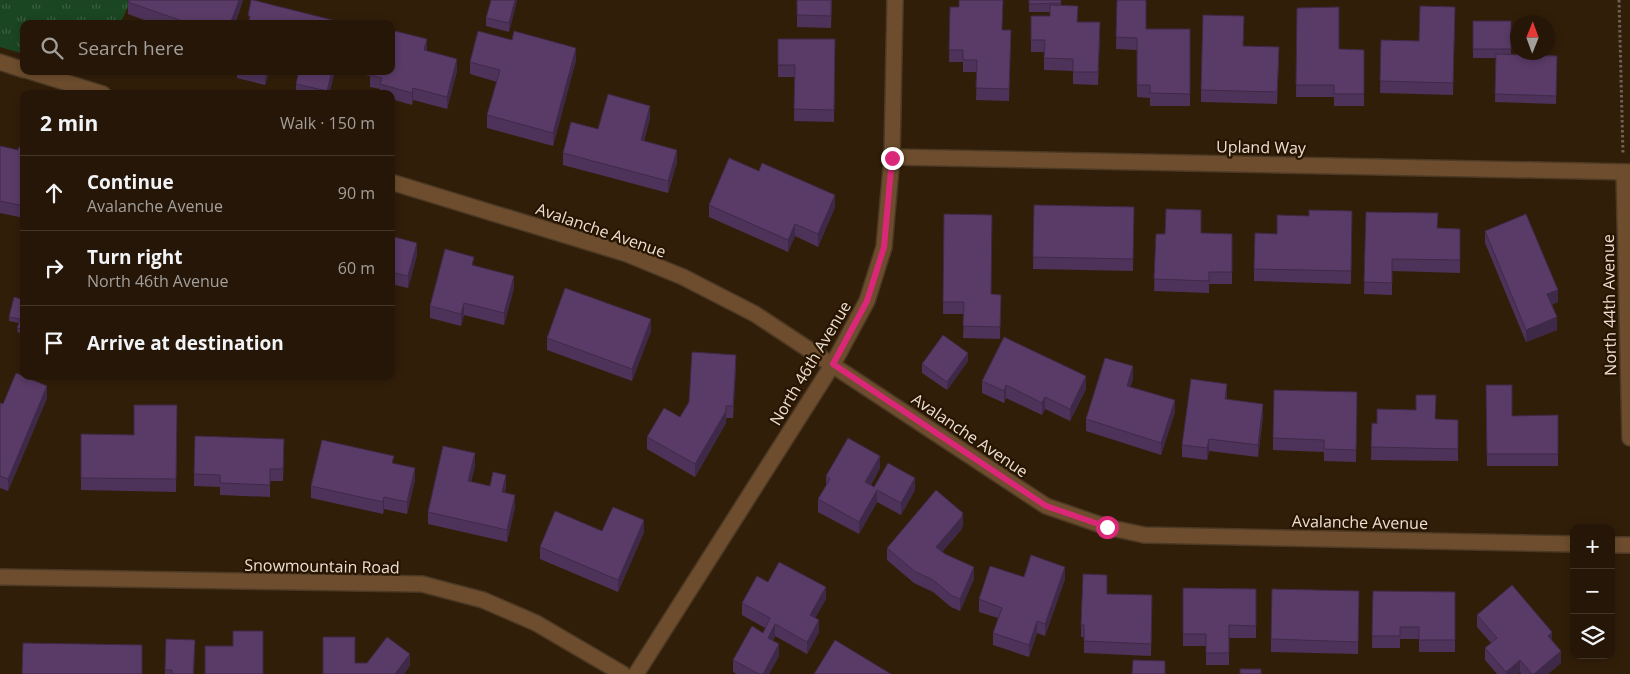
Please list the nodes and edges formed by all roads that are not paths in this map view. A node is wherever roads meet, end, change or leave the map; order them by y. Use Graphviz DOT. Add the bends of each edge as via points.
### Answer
graph roads {
  1 [pos="896,0"];
  2 [pos="0,62"];
  3 [pos="20,69"];
  4 [pos="42,75"];
  5 [pos="90,90"];
  6 [pos="892,158"];
  7 [pos="1627,172"];
  8 [pos="395,183"];
  9 [pos="833,364"];
  10 [pos="1630,438"];
  11 [pos="1570,544"];
  12 [pos="1615,544"];
  13 [pos="1630,545"];
  14 [pos="0,578"];
  15 [pos="624,674"];
  16 [pos="636,674"];
  1 -- 6 [label="street, North 46th Avenue"];
  2 -- 3 [label="street"];
  4 -- 5 [label="street"];
  6 -- 7 [label="street, Upland Way"];
  6 -- 9 [label="street, North 46th Avenue" via="884,247 867,301"];
  7 -- 10 [label="street, North 44th Avenue"];
  8 -- 9 [label="street, Avalanche Avenue" via="627,254 755,314"];
  9 -- 11 [label="street, Avalanche Avenue" via="1046,506 1107,527 1144,535"];
  9 -- 16 [label="street, North 46th Avenue"];
  12 -- 13 [label="street"];
  14 -- 15 [label="street, Snowmountain Road" via="422,584 483,600 536,623"];
}
